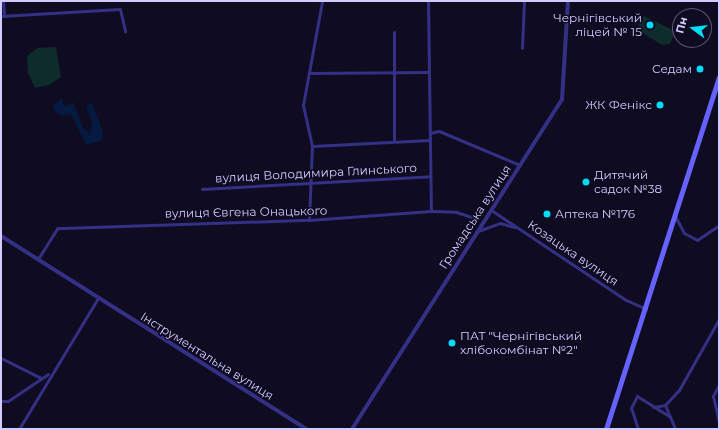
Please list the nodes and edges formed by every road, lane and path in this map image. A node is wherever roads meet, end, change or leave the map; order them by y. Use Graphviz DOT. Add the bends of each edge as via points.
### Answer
graph roads {
  1 [pos="3,1"];
  2 [pos="322,1"];
  3 [pos="428,1"];
  4 [pos="524,1"];
  5 [pos="568,1"];
  6 [pos="3,16"];
  7 [pos="125,31"];
  8 [pos="394,32"];
  9 [pos="522,48"];
  10 [pos="394,72"];
  11 [pos="429,72"];
  12 [pos="311,73"];
  13 [pos="719,78"];
  14 [pos="430,133"];
  15 [pos="430,140"];
  16 [pos="394,142"];
  17 [pos="312,146"];
  18 [pos="520,165"];
  19 [pos="431,176"];
  20 [pos="311,182"];
  21 [pos="202,189"];
  22 [pos="491,210"];
  23 [pos="431,212"];
  24 [pos="471,216"];
  25 [pos="675,216"];
  26 [pos="309,220"];
  27 [pos="719,225"];
  28 [pos="520,229"];
  29 [pos="476,232"];
  30 [pos="1,236"];
  31 [pos="38,259"];
  32 [pos="98,298"];
  33 [pos="646,309"];
  34 [pos="719,320"];
  35 [pos="714,328"];
  36 [pos="719,331"];
  37 [pos="1,358"];
  38 [pos="50,373"];
  39 [pos="41,378"];
  40 [pos="719,385"];
  41 [pos="1,401"];
  42 [pos="665,405"];
  43 [pos="653,408"];
  44 [pos="670,417"];
  45 [pos="719,421"];
  46 [pos="19,429"];
  47 [pos="306,429"];
  48 [pos="352,429"];
  49 [pos="606,429"];
  50 [pos="638,429"];
  51 [pos="675,429"];
  1 -- 6 [label="street"];
  2 -- 12 [label="street"];
  3 -- 11 [label="street"];
  4 -- 9 [label="street"];
  5 -- 18 [label="street, Громадська вулиця" via="562,99"];
  6 -- 7 [label="street" via="120,9"];
  8 -- 10 [label="street"];
  10 -- 11 [label="street"];
  10 -- 12 [label="street"];
  10 -- 16 [label="street"];
  11 -- 14 [label="street"];
  12 -- 17 [label="street" via="303,106"];
  13 -- 25 [label="main road"];
  14 -- 15 [label="street"];
  14 -- 18 [label="street" via="438,131"];
  15 -- 16 [label="street"];
  15 -- 19 [label="street"];
  16 -- 17 [label="street"];
  17 -- 20 [label="street"];
  18 -- 22 [label="street, Громадська вулиця"];
  19 -- 20 [label="street, вулиця Володимира Глинського"];
  19 -- 23 [label="street"];
  20 -- 21 [label="street, вулиця Володимира Глинського"];
  20 -- 26 [label="street"];
  22 -- 28 [label="street, Козацька вулиця"];
  22 -- 29 [label="street, Громадська вулиця"];
  23 -- 24 [label="street, вулиця Євгена Онацького" via="456,212"];
  23 -- 26 [label="street, вулиця Євгена Онацького"];
  25 -- 27 [label="street" via="684,233 697,240"];
  25 -- 33 [label="main road"];
  26 -- 31 [label="street, вулиця Євгена Онацького" via="199,221 57,228"];
  28 -- 29 [label="street" via="500,223"];
  28 -- 33 [label="street, Козацька вулиця" via="626,300"];
  29 -- 48 [label="street, Громадська вулиця"];
  30 -- 31 [label="street, Інструментальна вулиця"];
  31 -- 32 [label="street, Інструментальна вулиця"];
  32 -- 38 [label="street"];
  32 -- 47 [label="street, Інструментальна вулиця"];
  33 -- 49 [label="main road"];
  34 -- 35 [label="street"];
  35 -- 36 [label="street"];
  35 -- 42 [label="street" via="689,376"];
  37 -- 39 [label="street"];
  38 -- 39 [label="street"];
  38 -- 46 [label="street"];
  39 -- 41 [label="street" via="8,401"];
  40 -- 45 [label="street" via="713,396"];
  42 -- 43 [label="street"];
  42 -- 44 [label="street"];
  43 -- 44 [label="street"];
  43 -- 50 [label="street" via="637,396 631,408"];
  44 -- 51 [label="street"];
}
